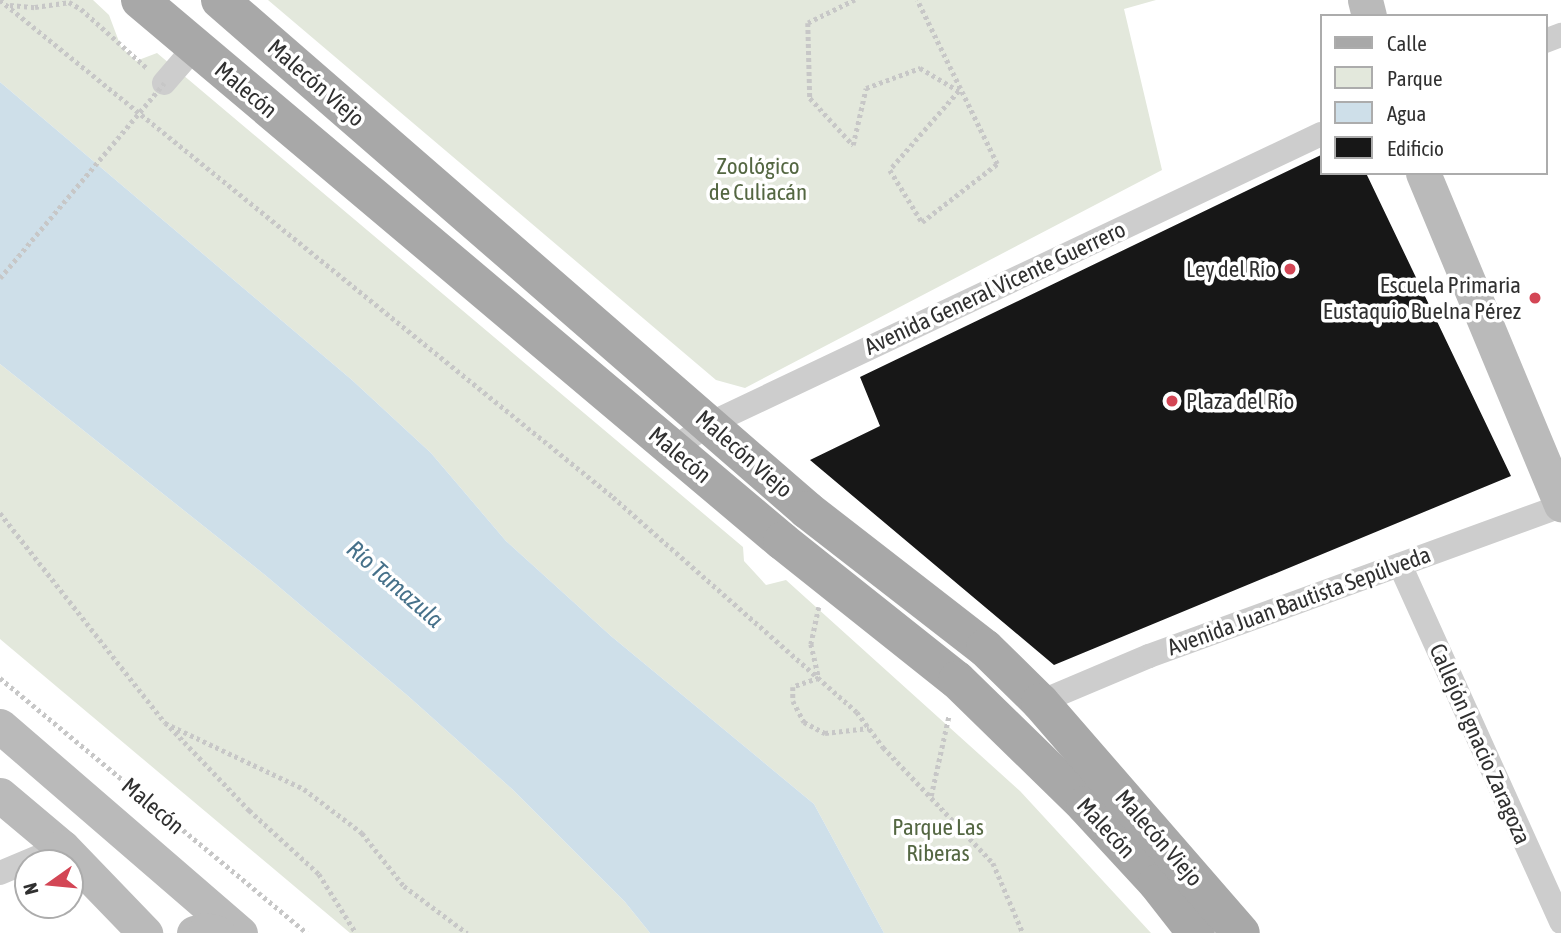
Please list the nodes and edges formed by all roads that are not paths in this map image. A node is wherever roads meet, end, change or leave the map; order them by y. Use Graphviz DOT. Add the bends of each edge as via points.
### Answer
graph roads {
  1 [pos="140,0"];
  2 [pos="220,0"];
  3 [pos="195,47"];
  4 [pos="164,83"];
  5 [pos="1320,134"];
  6 [pos="1424,175"];
  7 [pos="709,424"];
  8 [pos="673,449"];
  9 [pos="1561,505"];
  10 [pos="1400,565"];
  11 [pos="957,680"];
  12 [pos="1040,702"];
  13 [pos="0,726"];
  14 [pos="0,795"];
  15 [pos="62,847"];
  16 [pos="0,873"];
  17 [pos="1561,922"];
  18 [pos="145,933"];
  19 [pos="194,933"];
  20 [pos="218,933"];
  21 [pos="240,933"];
  22 [pos="1196,933"];
  23 [pos="1241,933"];
  1 -- 3 [label="main road, Malecón"];
  2 -- 7 [label="main road, Malecón Viejo"];
  3 -- 4 [label="street"];
  3 -- 8 [label="main road, Malecón"];
  5 -- 7 [label="street, Avenida General Vicente Guerrero"];
  6 -- 9 [label="main road"];
  7 -- 8 [label="street, Avenida General Vicente Guerrero"];
  7 -- 12 [label="main road, Malecón Viejo" via="807,510 985,648"];
  8 -- 11 [label="main road, Malecón"];
  9 -- 10 [label="street, Avenida Juan Bautista Sepúlveda"];
  10 -- 12 [label="street, Avenida Juan Bautista Sepúlveda" via="1149,656"];
  10 -- 17 [label="street, Callejón Ignacio Zaragoza"];
  11 -- 12 [label="main road" via="1017,703"];
  11 -- 22 [label="main road, Malecón" via="1084,805 1157,883"];
  12 -- 23 [label="main road, Malecón Viejo"];
  13 -- 21 [label="main road"];
  14 -- 15 [label="main road"];
  15 -- 16 [label="street"];
  15 -- 18 [label="main road"];
  19 -- 20 [label="main road"];
}
